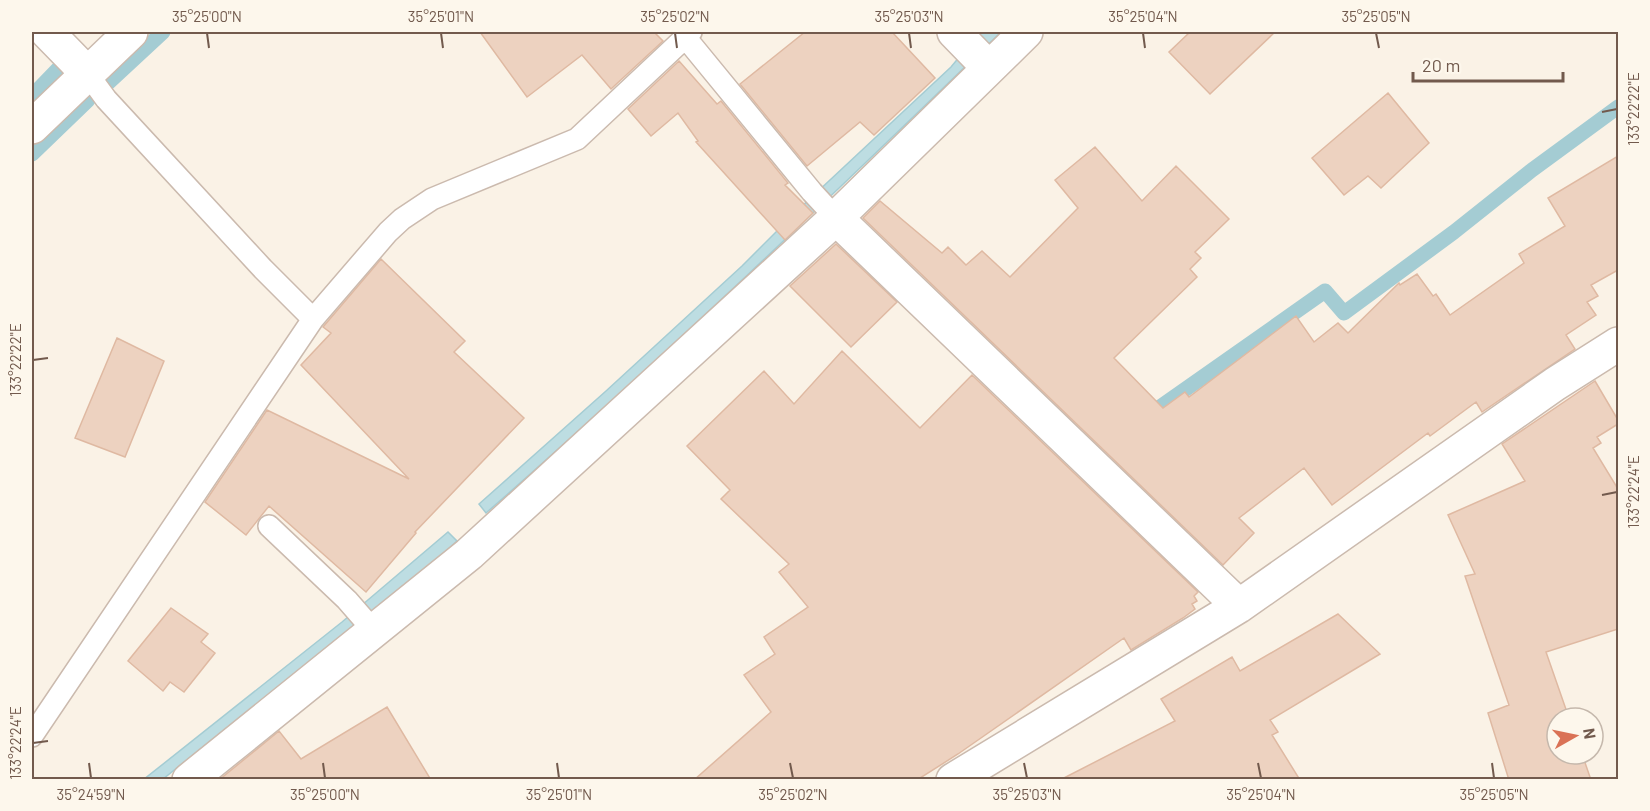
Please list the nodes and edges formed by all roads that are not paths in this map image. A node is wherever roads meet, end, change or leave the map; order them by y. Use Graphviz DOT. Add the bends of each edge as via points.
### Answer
graph roads {
  1 [pos="47,32"];
  2 [pos="131,32"];
  3 [pos="1026,32"];
  4 [pos="680,36"];
  5 [pos="958,36"];
  6 [pos="989,68"];
  7 [pos="87,74"];
  8 [pos="32,128"];
  9 [pos="836,218"];
  10 [pos="313,319"];
  11 [pos="1618,344"];
  12 [pos="269,526"];
  13 [pos="1239,606"];
  14 [pos="370,626"];
  15 [pos="32,736"];
  16 [pos="988,770"];
  17 [pos="189,780"];
  18 [pos="953,780"];
  1 -- 7 [label="street"];
  2 -- 7 [label="street"];
  3 -- 6 [label="street"];
  4 -- 9 [label="lane"];
  4 -- 10 [label="lane" via="577,139 432,199 402,219"];
  5 -- 6 [label="street"];
  6 -- 9 [label="street"];
  7 -- 8 [label="street"];
  7 -- 10 [label="lane"];
  9 -- 13 [label="street"];
  9 -- 14 [label="street" via="469,554"];
  10 -- 15 [label="lane"];
  11 -- 13 [label="street"];
  12 -- 14 [label="lane"];
  13 -- 16 [label="street"];
  14 -- 17 [label="street"];
  16 -- 18 [label="street"];
}
